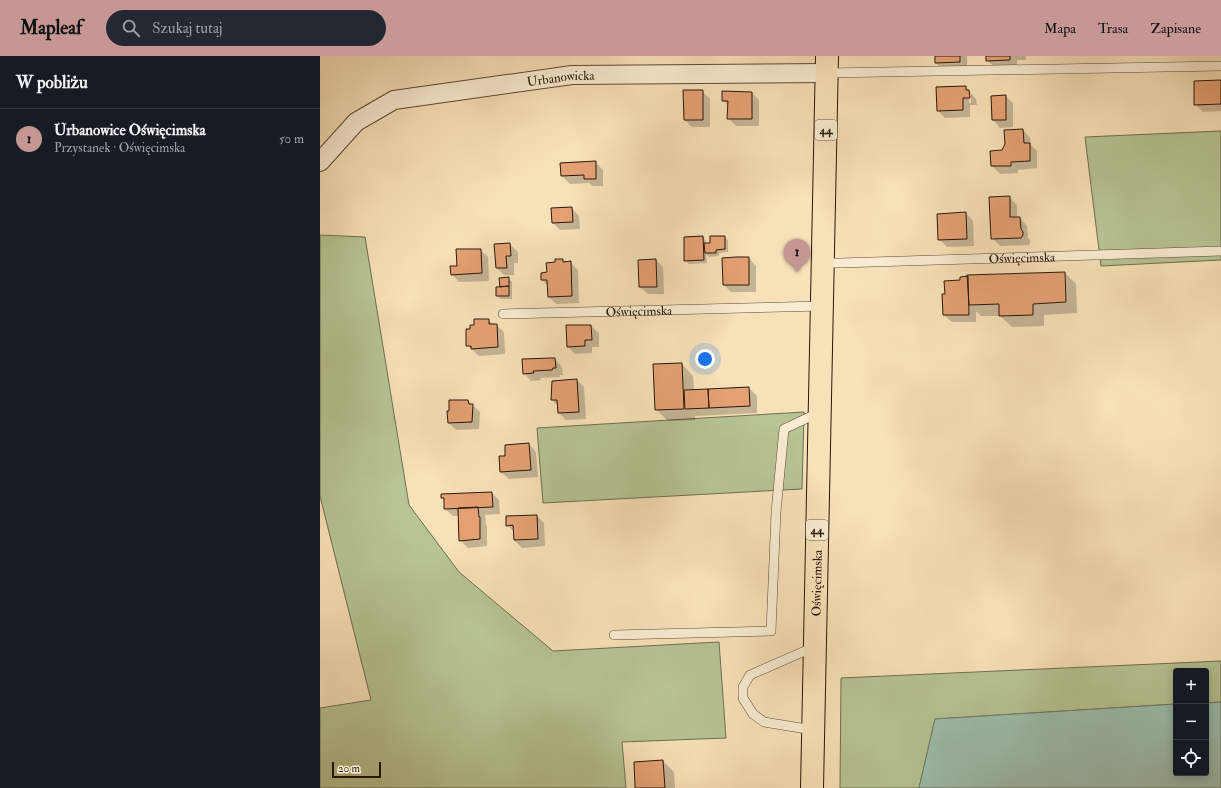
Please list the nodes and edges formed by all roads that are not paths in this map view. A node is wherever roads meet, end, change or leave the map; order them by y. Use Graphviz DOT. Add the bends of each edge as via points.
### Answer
graph roads {
  1 [pos="827,65"];
  2 [pos="1221,66"];
  3 [pos="320,162"];
  4 [pos="1221,251"];
  5 [pos="823,263"];
  6 [pos="822,306"];
  7 [pos="503,314"];
  8 [pos="820,412"];
  9 [pos="614,635"];
  10 [pos="814,647"];
  11 [pos="813,730"];
  12 [pos="812,788"];
  1 -- 2 [label="lane"];
  1 -- 3 [label="street, Urbanowicka" via="572,75 394,100 356,122"];
  1 -- 5 [label="highway, Oświęcimska / 44"];
  4 -- 5 [label="lane, Oświęcimska"];
  5 -- 6 [label="highway, Oświęcimska / 44"];
  6 -- 7 [label="lane, Oświęcimska"];
  6 -- 8 [label="highway, Oświęcimska / 44"];
  8 -- 9 [label="lane" via="784,429 776,512 771,631"];
  8 -- 10 [label="highway, Oświęcimska / 44"];
  10 -- 11 [label="highway, Oświęcimska / 44"];
  10 -- 11 [label="lane" via="750,675 743,687 743,698 753,714 764,722"];
  11 -- 12 [label="highway, Oświęcimska / 44"];
}
